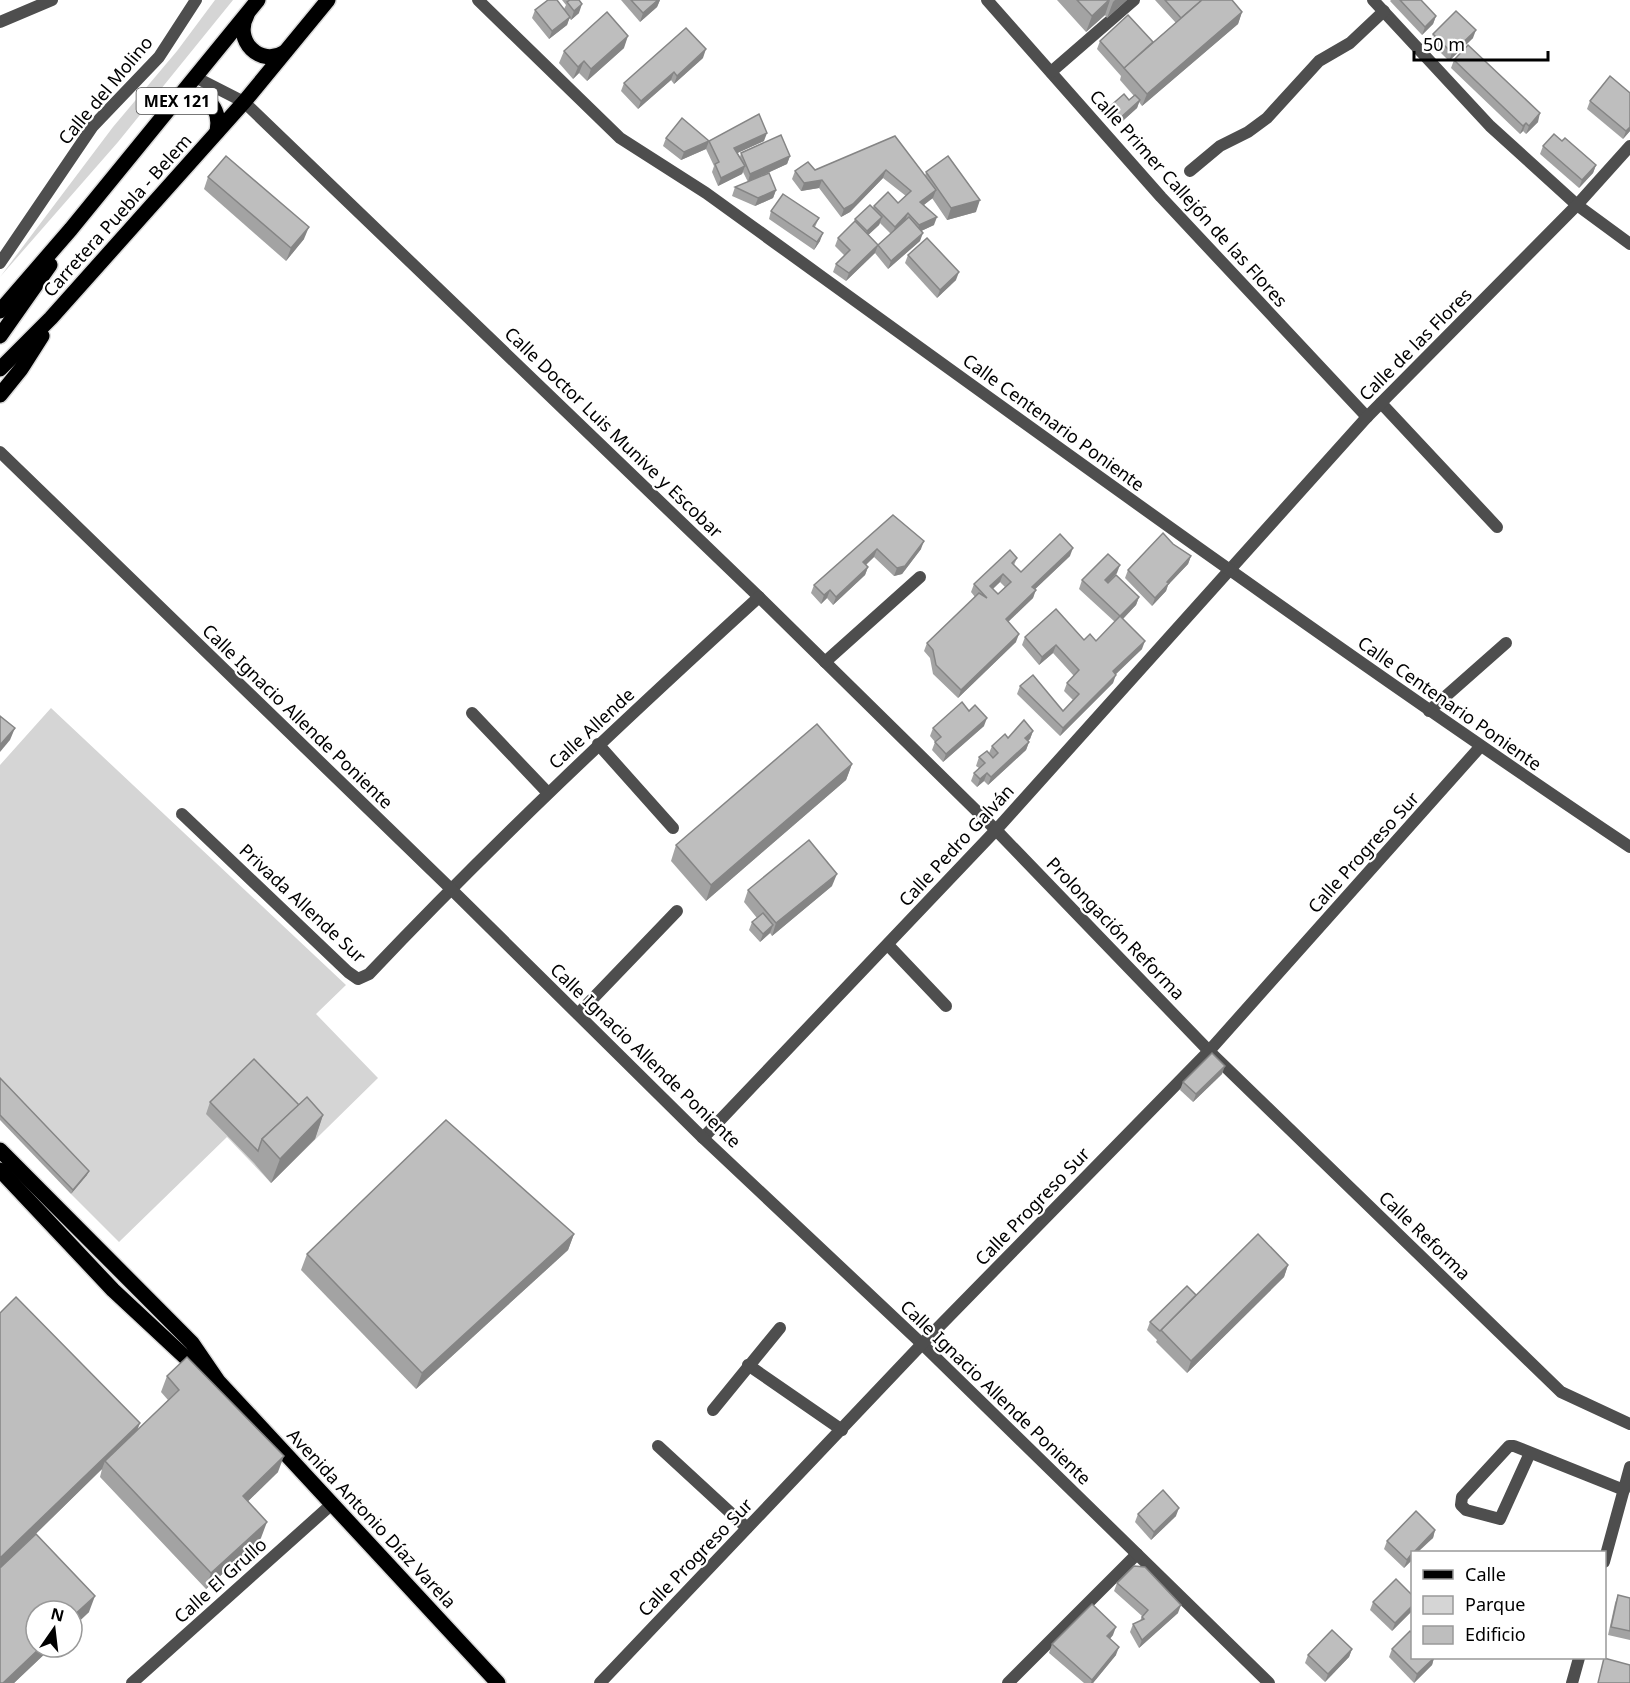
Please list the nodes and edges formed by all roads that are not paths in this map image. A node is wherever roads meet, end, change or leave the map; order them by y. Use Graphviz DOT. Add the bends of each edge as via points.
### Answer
graph roads {
  1 [pos="51,0"];
  2 [pos="195,0"];
  3 [pos="328,0"];
  4 [pos="478,0"];
  5 [pos="987,0"];
  6 [pos="1134,0"];
  7 [pos="1378,3"];
  8 [pos="253,6"];
  9 [pos="0,21"];
  10 [pos="288,50"];
  11 [pos="1051,72"];
  12 [pos="195,77"];
  13 [pos="180,97"];
  14 [pos="244,102"];
  15 [pos="217,132"];
  16 [pos="1630,146"];
  17 [pos="1190,171"];
  18 [pos="1577,205"];
  19 [pos="71,229"];
  20 [pos="1630,243"];
  21 [pos="0,263"];
  22 [pos="0,311"];
  23 [pos="51,318"];
  24 [pos="0,336"];
  25 [pos="0,369"];
  26 [pos="0,395"];
  27 [pos="1381,404"];
  28 [pos="1367,417"];
  29 [pos="0,452"];
  30 [pos="1497,527"];
  31 [pos="1229,571"];
  32 [pos="920,577"];
  33 [pos="759,597"];
  34 [pos="1506,643"];
  35 [pos="825,662"];
  36 [pos="1429,711"];
  37 [pos="472,713"];
  38 [pos="598,744"];
  39 [pos="1480,747"];
  40 [pos="548,793"];
  41 [pos="182,814"];
  42 [pos="673,828"];
  43 [pos="996,830"];
  44 [pos="1630,848"];
  45 [pos="450,888"];
  46 [pos="677,911"];
  47 [pos="888,945"];
  48 [pos="946,1006"];
  49 [pos="578,1014"];
  50 [pos="1209,1051"];
  51 [pos="703,1138"];
  52 [pos="0,1150"];
  53 [pos="0,1170"];
  54 [pos="780,1328"];
  55 [pos="922,1344"];
  56 [pos="748,1365"];
  57 [pos="218,1381"];
  58 [pos="713,1410"];
  59 [pos="1630,1424"];
  60 [pos="842,1430"];
  61 [pos="658,1446"];
  62 [pos="1530,1453"];
  63 [pos="1630,1467"];
  64 [pos="1624,1490"];
  65 [pos="332,1504"];
  66 [pos="747,1528"];
  67 [pos="1137,1554"];
  68 [pos="1606,1558"];
  69 [pos="1579,1659"];
  70 [pos="132,1683"];
  71 [pos="498,1683"];
  72 [pos="600,1683"];
  73 [pos="1008,1683"];
  74 [pos="1269,1683"];
  75 [pos="1572,1683"];
  1 -- 9 [label="street"];
  2 -- 21 [label="street, Calle del Molino" via="159,57 93,126"];
  3 -- 10 [label="main road, Carretera Puebla - Belem / MEX 121"];
  4 -- 31 [label="street, Calle Centenario Poniente" via="620,138 706,193"];
  5 -- 11 [label="street, Calle Primer Callejón de las Flores"];
  6 -- 11 [label="street"];
  7 -- 17 [label="street" via="1350,43 1319,61 1267,118 1220,146"];
  7 -- 18 [label="street" via="1490,126"];
  8 -- 10 [label="main road" via="243,27 250,48 272,57"];
  8 -- 12 [label="main road, Carretera Puebla - Belem / MEX 121"];
  10 -- 14 [label="main road, Carretera Puebla - Belem / MEX 121"];
  11 -- 28 [label="street, Calle Primer Callejón de las Flores" via="1161,197"];
  12 -- 13 [label="main road, Carretera Puebla - Belem / MEX 121"];
  12 -- 14 [label="street, Calle Doctor Luis Munive y Escobar"];
  13 -- 15 [label="main road" via="196,94 210,102 218,116"];
  13 -- 19 [label="main road, Carretera Puebla - Belem / MEX 121"];
  14 -- 15 [label="main road, Carretera Puebla - Belem / MEX 121"];
  14 -- 33 [label="street, Calle Doctor Luis Munive y Escobar"];
  15 -- 23 [label="main road, Carretera Puebla - Belem / MEX 121"];
  16 -- 18 [label="street, Calle de las Flores"];
  18 -- 20 [label="street"];
  18 -- 27 [label="street, Calle de las Flores"];
  19 -- 22 [label="main road, Carretera Puebla - Belem / MEX 121"];
  19 -- 24 [label="main road"];
  23 -- 25 [label="main road, Carretera Puebla - Belem / MEX 121"];
  23 -- 26 [label="main road" via="33,352"];
  27 -- 28 [label="street, Calle de las Flores"];
  27 -- 30 [label="street"];
  28 -- 31 [label="street, Calle de las Flores"];
  29 -- 45 [label="street, Calle Ignacio Allende Poniente"];
  31 -- 36 [label="street, Calle Centenario Poniente"];
  31 -- 43 [label="street, Calle Pedro Galván"];
  32 -- 35 [label="street"];
  33 -- 35 [label="street, Calle Doctor Luis Munive y Escobar"];
  33 -- 38 [label="street, Calle Allende"];
  34 -- 36 [label="street"];
  35 -- 43 [label="street, Calle Doctor Luis Munive y Escobar"];
  36 -- 39 [label="street, Calle Centenario Poniente"];
  37 -- 40 [label="street"];
  38 -- 40 [label="street, Calle Allende"];
  38 -- 42 [label="street"];
  39 -- 44 [label="street, Calle Centenario Poniente"];
  39 -- 50 [label="street, Calle Progreso Sur"];
  40 -- 45 [label="street, Calle Allende"];
  41 -- 45 [label="street, Privada Allende Sur" via="358,979 369,974"];
  43 -- 47 [label="street, Calle Pedro Galván"];
  43 -- 50 [label="street, Prolongación Reforma"];
  45 -- 49 [label="street, Calle Ignacio Allende Poniente"];
  46 -- 49 [label="street"];
  47 -- 48 [label="street"];
  47 -- 51 [label="street, Calle Pedro Galván"];
  49 -- 51 [label="street, Calle Ignacio Allende Poniente"];
  50 -- 55 [label="street, Calle Progreso Sur"];
  50 -- 59 [label="street, Calle Reforma" via="1561,1392"];
  51 -- 55 [label="street, Calle Ignacio Allende Poniente"];
  52 -- 57 [label="main road, Avenida Antonio Díaz Varela" via="192,1343"];
  53 -- 57 [label="main road, Avenida Antonio Díaz Varela" via="113,1290 199,1371"];
  54 -- 56 [label="street"];
  55 -- 60 [label="street, Calle Progreso Sur"];
  55 -- 67 [label="street, Calle Ignacio Allende Poniente"];
  56 -- 58 [label="street"];
  56 -- 60 [label="street"];
  57 -- 65 [label="main road, Avenida Antonio Díaz Varela"];
  60 -- 66 [label="street, Calle Progreso Sur"];
  61 -- 66 [label="street"];
  62 -- 62 [label="street" via="1514,1446 1506,1448 1462,1497 1461,1505 1500,1519"];
  62 -- 64 [label="street"];
  63 -- 64 [label="street"];
  64 -- 68 [label="street"];
  65 -- 70 [label="street, Calle El Grullo"];
  65 -- 71 [label="main road, Avenida Antonio Díaz Varela"];
  66 -- 72 [label="street, Calle Progreso Sur"];
  67 -- 73 [label="street"];
  67 -- 74 [label="street, Calle Ignacio Allende Poniente"];
  69 -- 75 [label="street"];
}
